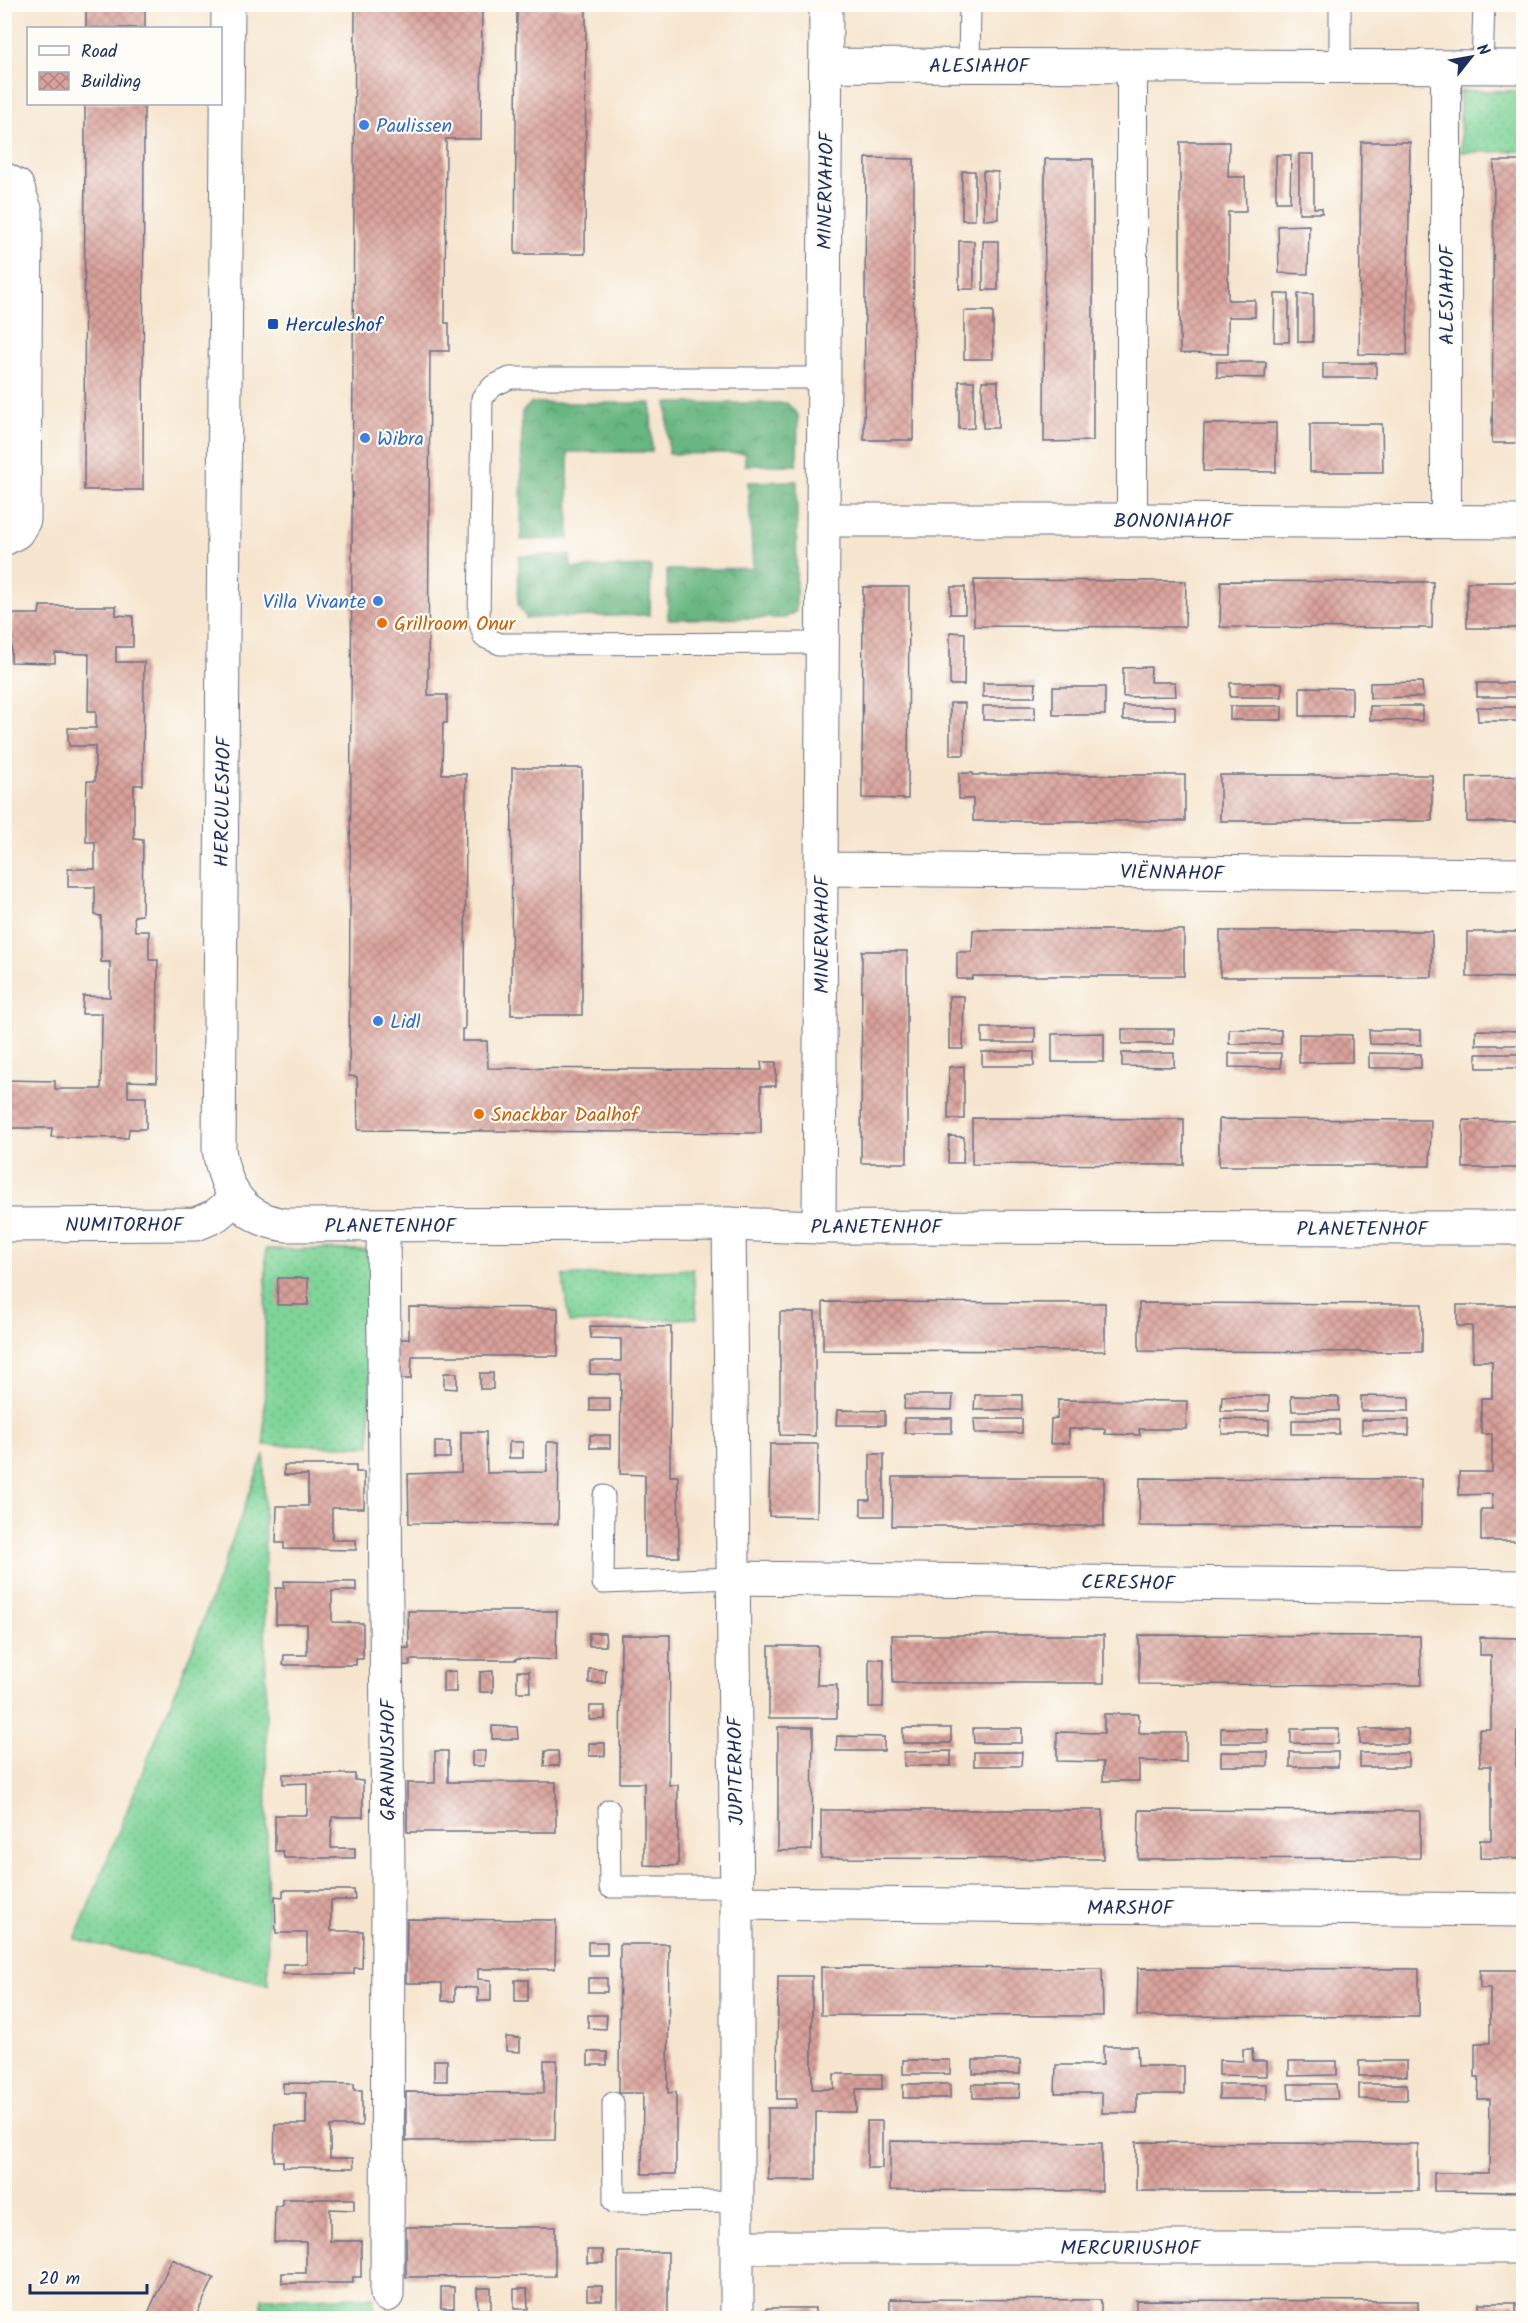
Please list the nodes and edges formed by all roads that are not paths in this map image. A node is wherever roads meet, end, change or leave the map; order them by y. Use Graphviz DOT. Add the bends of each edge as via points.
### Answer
graph roads {
  1 [pos="228,4"];
  2 [pos="826,4"];
  3 [pos="970,4"];
  4 [pos="1340,4"];
  5 [pos="1484,4"];
  6 [pos="826,64"];
  7 [pos="969,65"];
  8 [pos="1132,66"];
  9 [pos="1340,66"];
  10 [pos="1446,67"];
  11 [pos="1482,67"];
  12 [pos="1524,67"];
  13 [pos="4,179"];
  14 [pos="823,378"];
  15 [pos="823,520"];
  16 [pos="1132,520"];
  17 [pos="1524,522"];
  18 [pos="1446,523"];
  19 [pos="14,530"];
  20 [pos="823,643"];
  21 [pos="821,868"];
  22 [pos="1524,875"];
  23 [pos="236,1199"];
  24 [pos="729,1224"];
  25 [pos="4,1225"];
  26 [pos="383,1226"];
  27 [pos="819,1227"];
  28 [pos="1524,1228"];
  29 [pos="604,1496"];
  30 [pos="732,1578"];
  31 [pos="1524,1587"];
  32 [pos="609,1810"];
  33 [pos="737,1895"];
  34 [pos="1524,1910"];
  35 [pos="613,2103"];
  36 [pos="737,2202"];
  37 [pos="737,2247"];
  38 [pos="1524,2247"];
  39 [pos="387,2295"];
  40 [pos="737,2319"];
  1 -- 23 [label="street, HERCULESHOF" via="219,1149 225,1177"];
  2 -- 6 [label="street, MINERVAHOF"];
  3 -- 7 [label="lane"];
  4 -- 9 [label="lane"];
  5 -- 11 [label="lane"];
  6 -- 7 [label="street, ALESIAHOF"];
  6 -- 14 [label="street, MINERVAHOF"];
  7 -- 8 [label="street, ALESIAHOF"];
  8 -- 9 [label="street, ALESIAHOF"];
  8 -- 16 [label="street"];
  9 -- 10 [label="street, ALESIAHOF"];
  10 -- 11 [label="street, ALESIAHOF"];
  10 -- 18 [label="street, ALESIAHOF"];
  11 -- 12 [label="street, ALESIAHOF"];
  13 -- 19 [label="street" via="17,186 26,212"];
  14 -- 15 [label="street, MINERVAHOF"];
  14 -- 20 [label="lane" via="510,378 494,386 482,398 479,620 484,637 500,644"];
  15 -- 16 [label="street, BONONIAHOF"];
  15 -- 20 [label="street, MINERVAHOF"];
  16 -- 18 [label="street, BONONIAHOF"];
  17 -- 18 [label="street, BONONIAHOF"];
  20 -- 21 [label="street, MINERVAHOF"];
  21 -- 22 [label="street, VIËNNAHOF"];
  21 -- 27 [label="street, MINERVAHOF"];
  23 -- 25 [label="street, NUMITORHOF" via="196,1224"];
  23 -- 26 [label="street, PLANETENHOF" via="259,1218 286,1226"];
  24 -- 26 [label="street, PLANETENHOF"];
  24 -- 27 [label="street, PLANETENHOF"];
  24 -- 30 [label="street, JUPITERHOF"];
  26 -- 39 [label="street, GRANNUSHOF"];
  27 -- 28 [label="street, PLANETENHOF"];
  29 -- 30 [label="lane" via="603,1583"];
  30 -- 31 [label="street, CERESHOF"];
  30 -- 33 [label="street, JUPITERHOF"];
  32 -- 33 [label="lane" via="610,1887"];
  33 -- 34 [label="street, MARSHOF"];
  33 -- 36 [label="street, JUPITERHOF"];
  35 -- 36 [label="lane" via="614,2202"];
  36 -- 37 [label="street, JUPITERHOF"];
  37 -- 38 [label="street, MERCURIUSHOF"];
  37 -- 40 [label="street, JUPITERHOF"];
}
